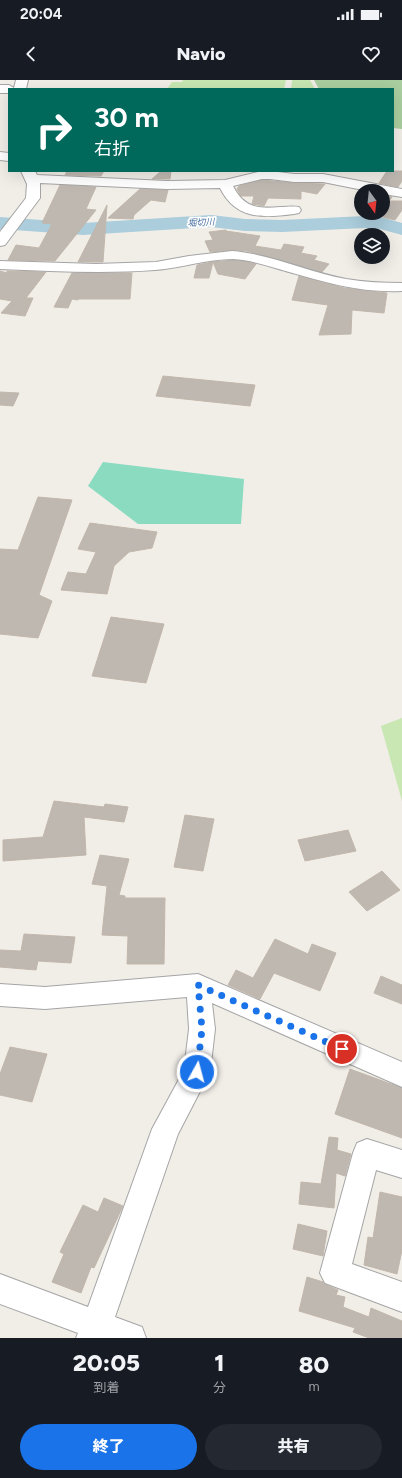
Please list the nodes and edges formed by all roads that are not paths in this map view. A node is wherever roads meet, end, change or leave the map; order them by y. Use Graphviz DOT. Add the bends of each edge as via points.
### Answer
graph roads {
  1 [pos="31,175"];
  2 [pos="225,184"];
  3 [pos="402,193"];
  4 [pos="294,210"];
  5 [pos="0,242"];
  6 [pos="0,265"];
  7 [pos="402,287"];
  8 [pos="198,985"];
  9 [pos="0,995"];
  10 [pos="402,1075"];
  11 [pos="402,1164"];
  12 [pos="0,1289"];
  13 [pos="402,1297"];
  14 [pos="94,1331"];
  15 [pos="131,1338"];
  1 -- 2 [label="street" via="167,186"];
  1 -- 5 [label="street" via="35,190 33,198"];
  2 -- 3 [label="street" via="270,175 323,178"];
  2 -- 4 [label="street" via="229,196 249,211 267,214"];
  6 -- 7 [label="street" via="96,268 156,266 220,256 243,256 344,283 379,288"];
  8 -- 9 [label="street" via="45,998"];
  8 -- 10 [label="street"];
  8 -- 14 [label="street" via="202,1029 197,1072 166,1129"];
  11 -- 13 [label="street" via="367,1153 335,1273"];
  12 -- 14 [label="street"];
  14 -- 15 [label="street"];
}
